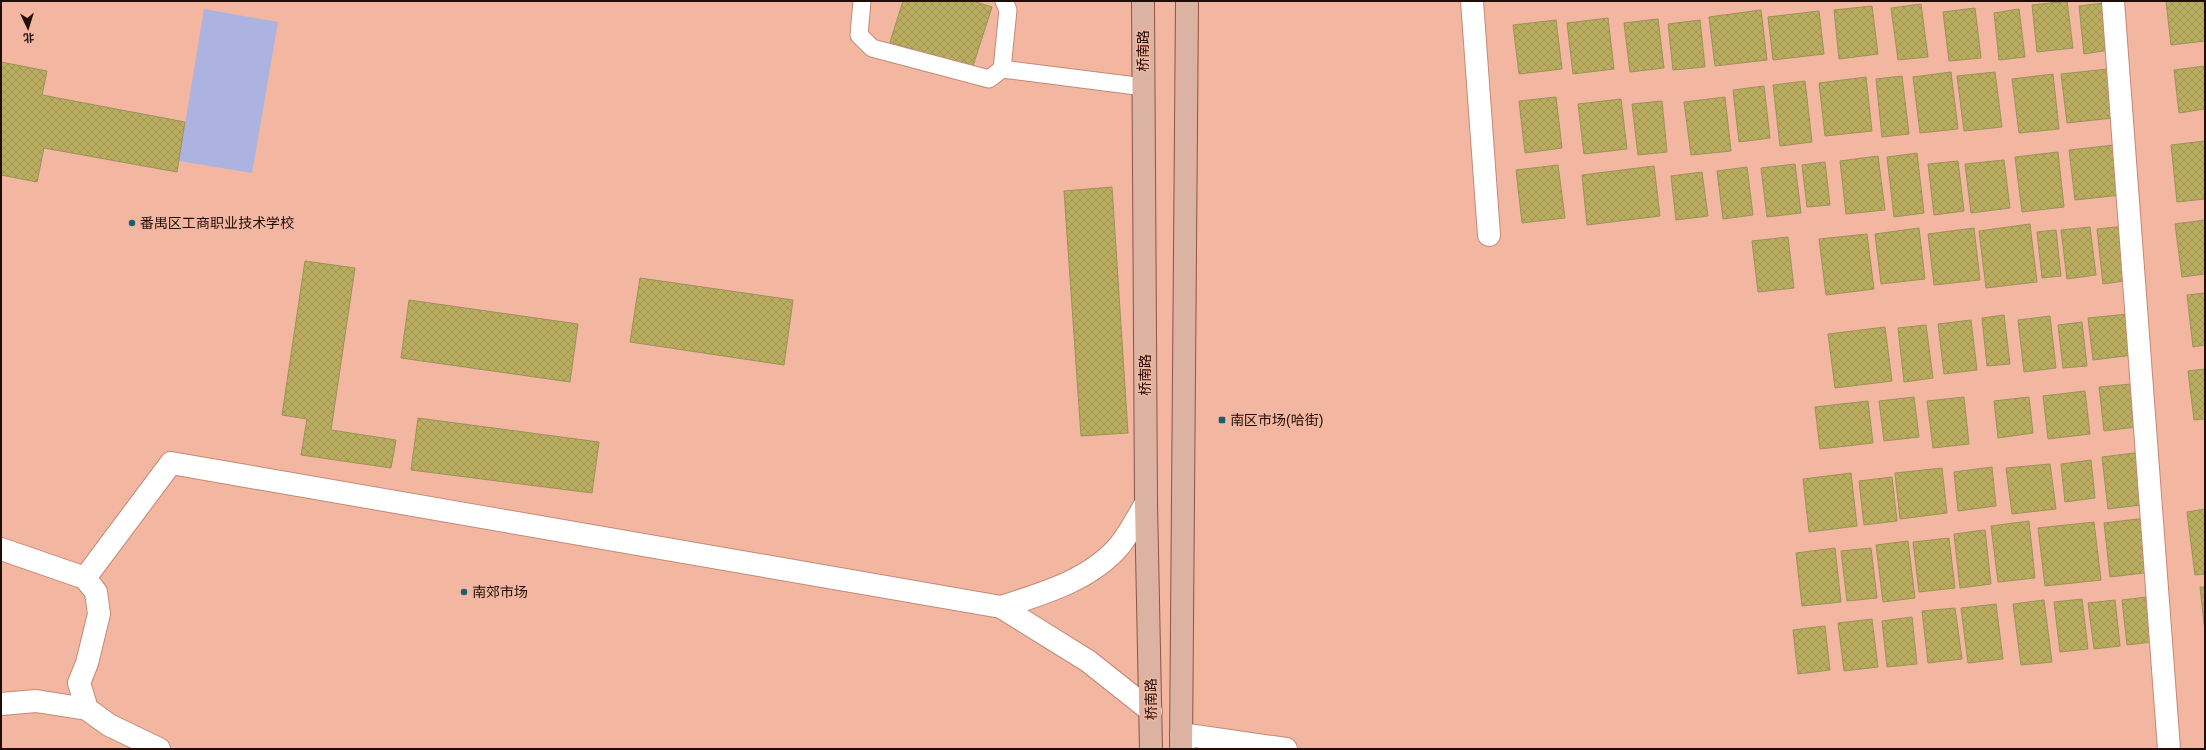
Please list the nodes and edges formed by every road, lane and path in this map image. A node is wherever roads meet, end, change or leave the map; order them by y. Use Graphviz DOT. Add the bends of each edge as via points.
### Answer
graph roads {
  1 [pos="862,1"];
  2 [pos="1004,1"];
  3 [pos="1143,1"];
  4 [pos="1187,1"];
  5 [pos="1472,1"];
  6 [pos="2113,1"];
  7 [pos="1002,69"];
  8 [pos="1144,87"];
  9 [pos="1489,235"];
  10 [pos="1146,503"];
  11 [pos="1,549"];
  12 [pos="85,578"];
  13 [pos="1001,607"];
  14 [pos="1,704"];
  15 [pos="86,709"];
  16 [pos="1151,711"];
  17 [pos="1148,744"];
  18 [pos="1182,744"];
  19 [pos="159,749"];
  20 [pos="1286,749"];
  21 [pos="2169,749"];
  1 -- 7 [label="lane" via="859,35 872,48 989,79"];
  2 -- 7 [label="lane" via="1008,10"];
  3 -- 8 [label="main road, 桥南路"];
  4 -- 18 [label="main road"];
  5 -- 9 [label="street"];
  6 -- 21 [label="street"];
  7 -- 8 [label="lane"];
  8 -- 10 [label="main road, 桥南路"];
  10 -- 13 [label="street" via="1119,545 1098,565 1065,584"];
  10 -- 16 [label="main road, 桥南路"];
  11 -- 12 [label="street"];
  12 -- 13 [label="street" via="170,463"];
  12 -- 15 [label="street" via="96,592 99,614 87,663 79,683"];
  13 -- 16 [label="street" via="1088,661"];
  14 -- 15 [label="street" via="36,701"];
  15 -- 19 [label="street" via="109,725"];
  16 -- 17 [label="main road, 桥南路"];
  18 -- 20 [label="street"];
}
